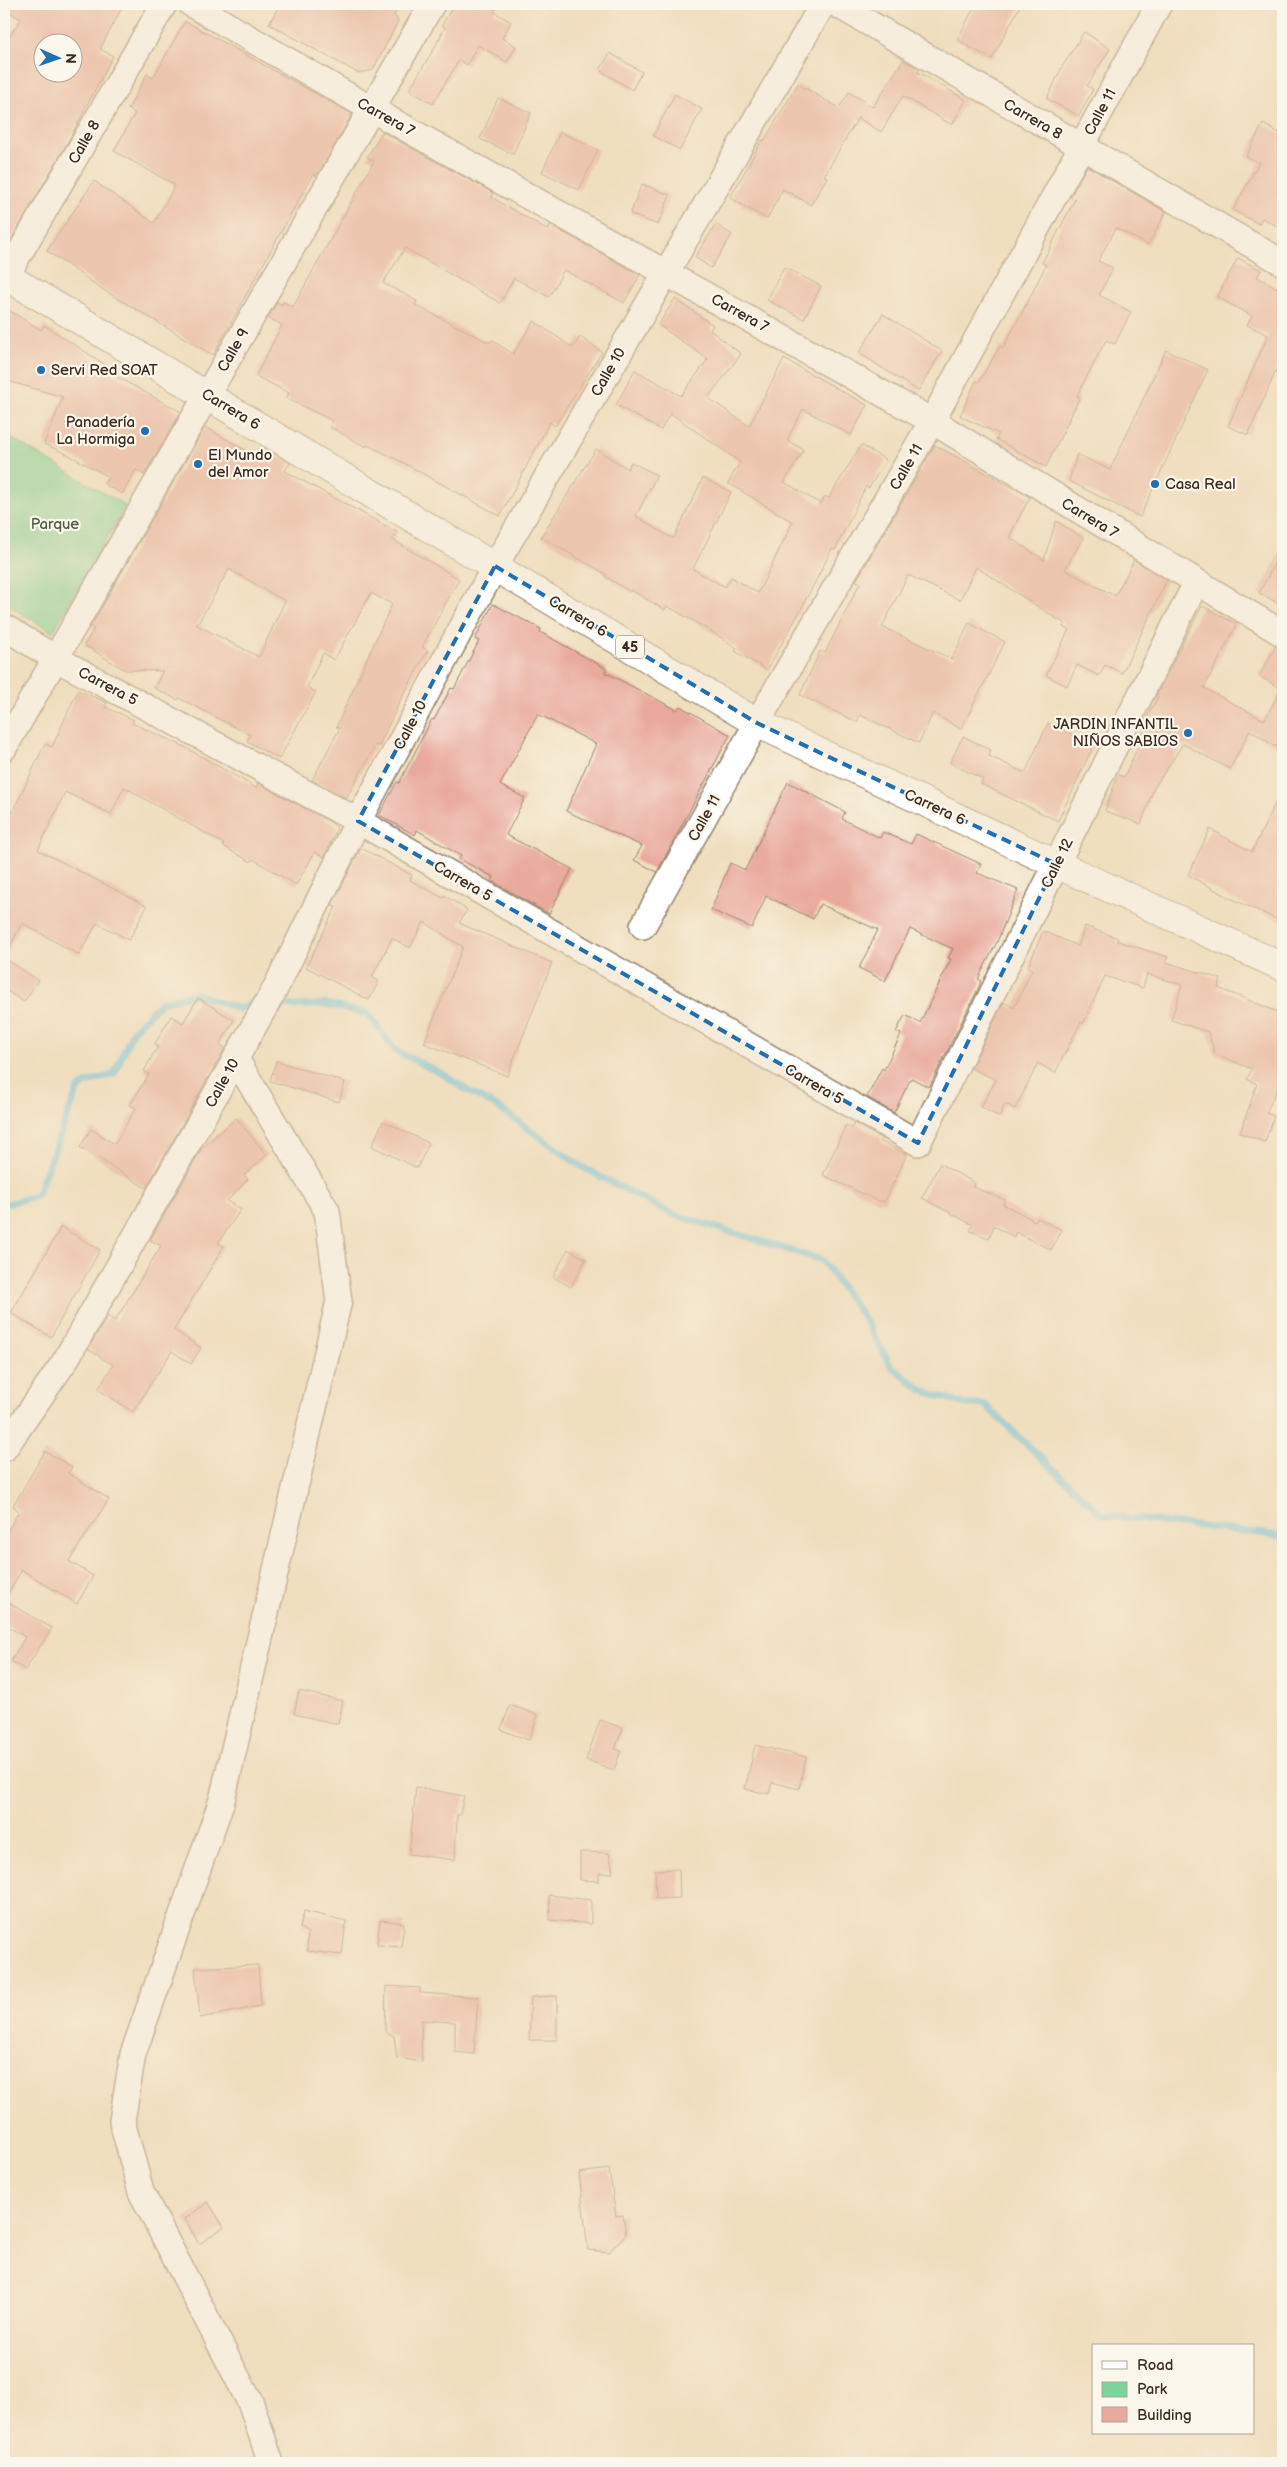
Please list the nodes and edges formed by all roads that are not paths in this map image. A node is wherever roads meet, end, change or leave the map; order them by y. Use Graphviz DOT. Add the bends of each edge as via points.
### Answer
graph roads {
  1 [pos="164,4"];
  2 [pos="191,4"];
  3 [pos="432,4"];
  4 [pos="823,4"];
  5 [pos="836,4"];
  6 [pos="1159,4"];
  7 [pos="371,109"];
  8 [pos="1081,147"];
  9 [pos="1283,263"];
  10 [pos="667,272"];
  11 [pos="5,277"];
  12 [pos="207,394"];
  13 [pos="932,421"];
  14 [pos="495,566"];
  15 [pos="1196,583"];
  16 [pos="4,627"];
  17 [pos="1283,634"];
  18 [pos="55,658"];
  19 [pos="757,723"];
  20 [pos="4,748"];
  21 [pos="358,821"];
  22 [pos="1056,864"];
  23 [pos="643,926"];
  24 [pos="1283,967"];
  25 [pos="236,1059"];
  26 [pos="918,1143"];
  27 [pos="4,1449"];
  28 [pos="271,2463"];
  1 -- 11 [label="street, Calle 8"];
  2 -- 7 [label="street, Carrera 7"];
  3 -- 7 [label="street, Calle 9"];
  4 -- 10 [label="street, Calle 10"];
  5 -- 8 [label="street, Carrera 8"];
  6 -- 8 [label="street, Calle 11"];
  7 -- 10 [label="street, Carrera 7"];
  7 -- 12 [label="street, Calle 9"];
  8 -- 9 [label="street, Carrera 8"];
  8 -- 13 [label="street, Calle 11"];
  10 -- 13 [label="street, Carrera 7"];
  10 -- 14 [label="street, Calle 10"];
  11 -- 12 [label="main road, Carrera 6 / 45"];
  12 -- 14 [label="main road, Carrera 6 / 45"];
  12 -- 18 [label="street, Calle 9"];
  13 -- 15 [label="street, Carrera 7"];
  13 -- 19 [label="street, Calle 11"];
  14 -- 19 [label="main road, Carrera 6 / 45"];
  14 -- 21 [label="street, Calle 10"];
  15 -- 17 [label="street, Carrera 7"];
  15 -- 22 [label="street, Calle 12"];
  16 -- 18 [label="street, Carrera 5"];
  18 -- 20 [label="street, Calle 9"];
  18 -- 21 [label="street, Carrera 5"];
  19 -- 22 [label="main road, Carrera 6 / 45"];
  19 -- 23 [label="street, Calle 11"];
  21 -- 25 [label="street, Calle 10" via="275,989"];
  21 -- 26 [label="street, Carrera 5"];
  22 -- 24 [label="main road, Carrera 6 / 45"];
  22 -- 26 [label="street, Calle 12"];
  25 -- 27 [label="street, Calle 10" via="65,1361"];
  25 -- 28 [label="street" via="326,1211 339,1301 222,1800 133,2054 122,2121 141,2192 251,2404"];
}
